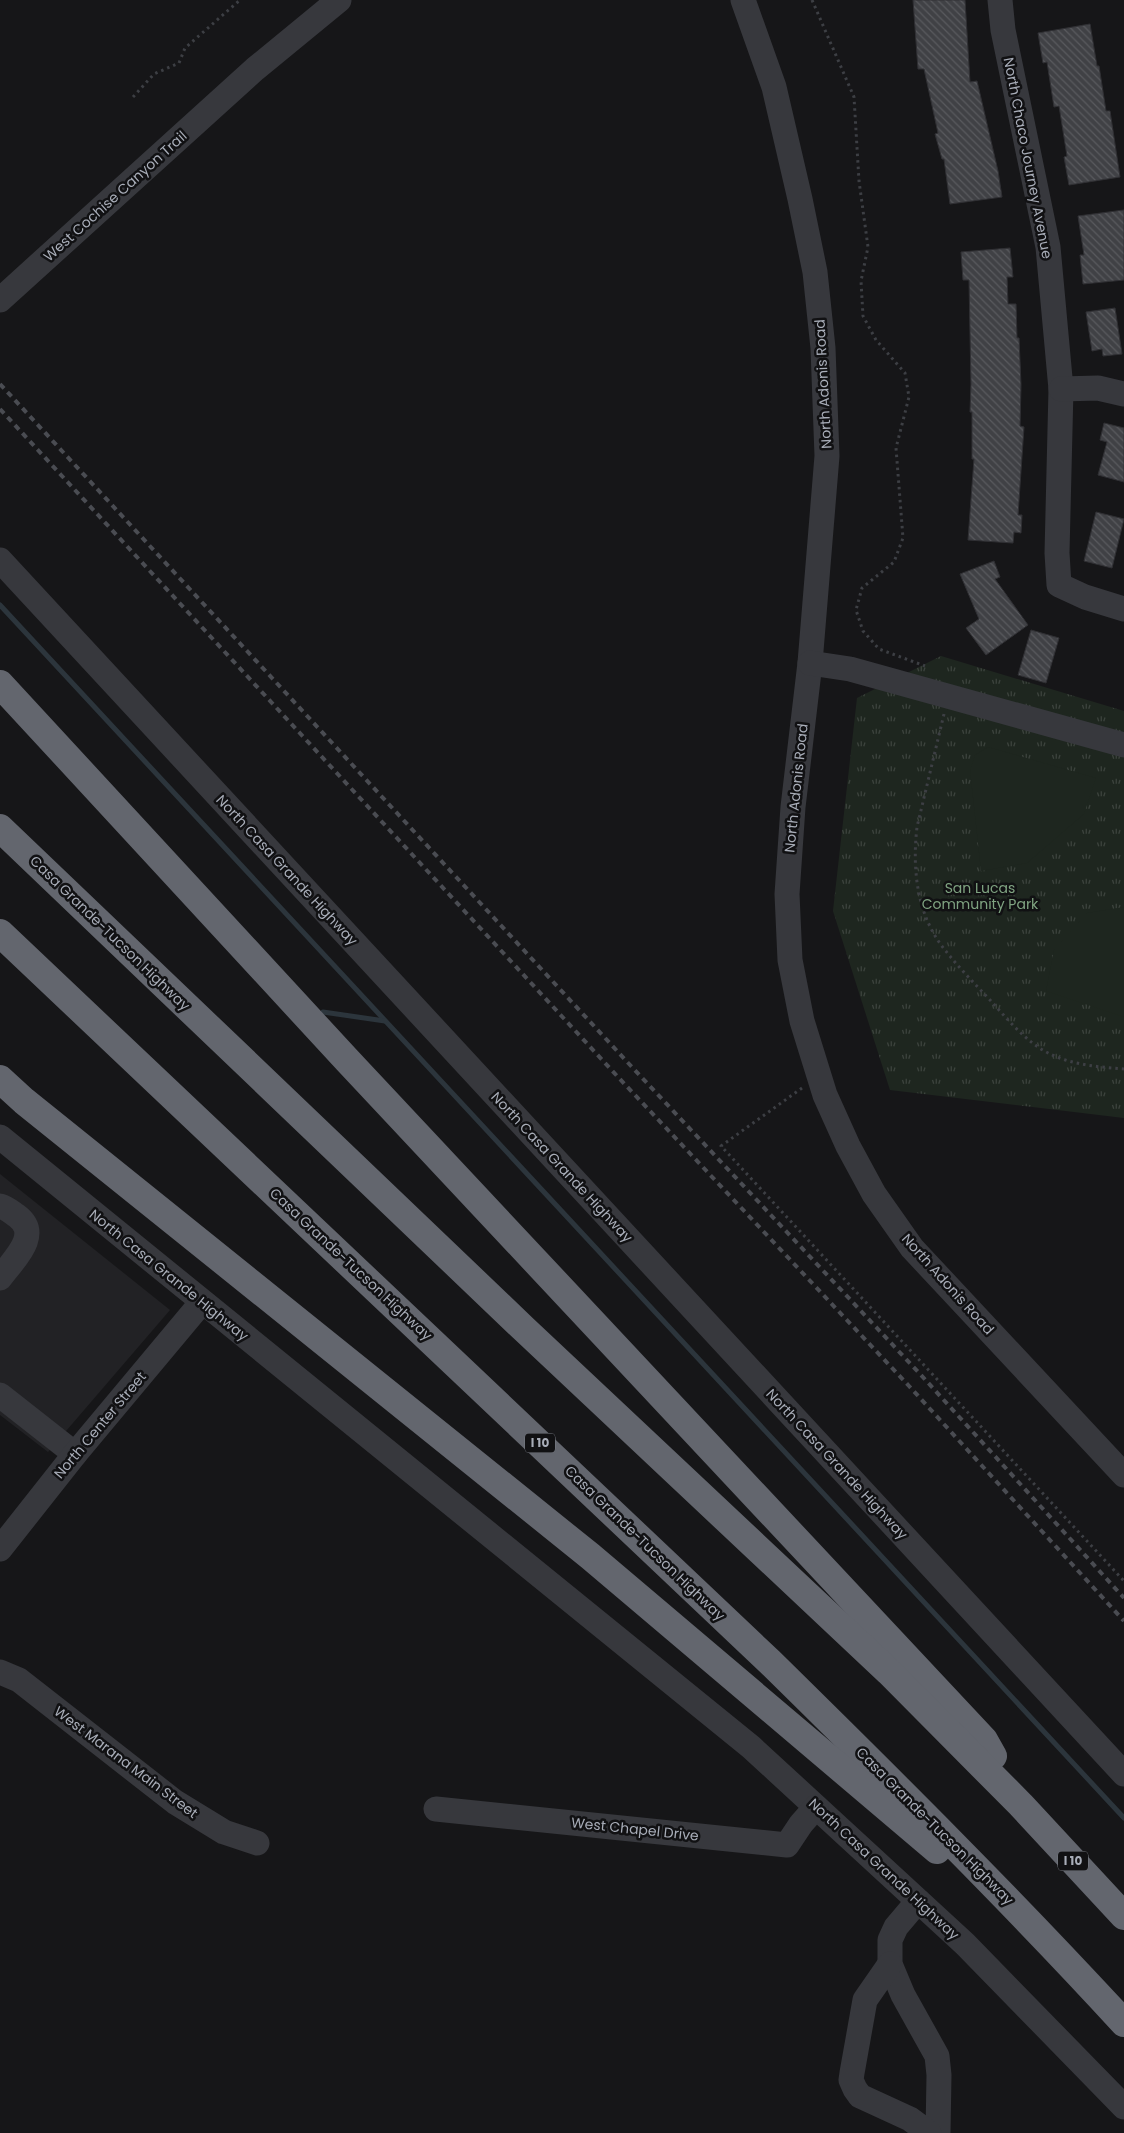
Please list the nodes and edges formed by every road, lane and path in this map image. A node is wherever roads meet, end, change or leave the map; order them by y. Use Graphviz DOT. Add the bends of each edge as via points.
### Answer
graph roads {
  1 [pos="240,0"];
  2 [pos="339,0"];
  3 [pos="743,0"];
  4 [pos="812,0"];
  5 [pos="1000,0"];
  6 [pos="133,97"];
  7 [pos="0,300"];
  8 [pos="1061,389"];
  9 [pos="1124,394"];
  10 [pos="0,560"];
  11 [pos="1124,609"];
  12 [pos="810,663"];
  13 [pos="929,668"];
  14 [pos="0,684"];
  15 [pos="949,696"];
  16 [pos="1124,745"];
  17 [pos="0,828"];
  18 [pos="0,933"];
  19 [pos="1124,1069"];
  20 [pos="819,1076"];
  21 [pos="0,1079"];
  22 [pos="0,1137"];
  23 [pos="0,1206"];
  24 [pos="0,1278"];
  25 [pos="202,1302"];
  26 [pos="0,1395"];
  27 [pos="75,1454"];
  28 [pos="1124,1475"];
  29 [pos="0,1549"];
  30 [pos="1124,1581"];
  31 [pos="0,1672"];
  32 [pos="1124,1774"];
  33 [pos="1021,1805"];
  34 [pos="816,1807"];
  35 [pos="436,1809"];
  36 [pos="257,1843"];
  37 [pos="918,1901"];
  38 [pos="1124,1916"];
  39 [pos="890,1964"];
  40 [pos="1069,1964"];
  41 [pos="1124,2022"];
  42 [pos="1124,2108"];
  43 [pos="929,2133"];
  44 [pos="938,2133"];
  1 -- 6 [label="path" via="185,48 179,63 154,74"];
  2 -- 7 [label="street, West Cochise Canyon Trail" via="262,63"];
  3 -- 12 [label="street, North Adonis Road" via="774,87 798,190 815,272 823,348 827,456"];
  4 -- 13 [label="path" via="854,97 859,181 868,247 861,281 863,316 876,340 905,373 909,397 896,448 903,538 894,562 862,588 856,610 863,631 879,649"];
  5 -- 8 [label="street, North Chaco Journey Avenue" via="1002,30 1048,247"];
  8 -- 9 [label="street" via="1098,388"];
  8 -- 11 [label="street, North Chaco Journey Avenue" via="1059,585 1085,598"];
  10 -- 32 [label="street, North Casa Grande Highway"];
  12 -- 15 [label="street" via="850,669"];
  12 -- 20 [label="street, North Adonis Road" via="793,807 787,894 790,960 802,1021"];
  14 -- 33 [label="highway" via="984,1740"];
  15 -- 16 [label="street"];
  15 -- 19 [label="path" via="915,846 914,868 918,889 931,926 956,963 1000,1012 1041,1050 1063,1060 1089,1066"];
  17 -- 33 [label="highway, Casa Grande-Tucson Highway / I 10" via="889,1672"];
  18 -- 40 [label="highway, Casa Grande-Tucson Highway / I 10" via="756,1649 881,1771"];
  20 -- 28 [label="street, North Adonis Road" via="848,1146 874,1194 912,1248"];
  20 -- 30 [label="path" via="722,1146"];
  21 -- 40 [label="highway" via="590,1556"];
  22 -- 25 [label="street, North Casa Grande Highway"];
  23 -- 24 [label="street" via="23,1220 28,1230 24,1246"];
  25 -- 27 [label="street, North Center Street"];
  25 -- 34 [label="street, North Casa Grande Highway" via="751,1747"];
  26 -- 27 [label="street"];
  27 -- 29 [label="street, North Center Street"];
  31 -- 36 [label="street, West Marana Main Street" via="19,1680 175,1802 224,1832"];
  33 -- 38 [label="highway, Casa Grande-Tucson Highway / I 10"];
  34 -- 35 [label="street, West Chapel Drive" via="787,1844"];
  34 -- 37 [label="street, North Casa Grande Highway"];
  37 -- 39 [label="street" via="896,1927 890,1940"];
  37 -- 42 [label="street, North Casa Grande Highway" via="965,1944"];
  39 -- 43 [label="street" via="865,2000 852,2080 860,2096 910,2119"];
  39 -- 44 [label="street" via="902,1995 937,2056"];
  40 -- 41 [label="highway, Casa Grande-Tucson Highway / I 10"];
}
